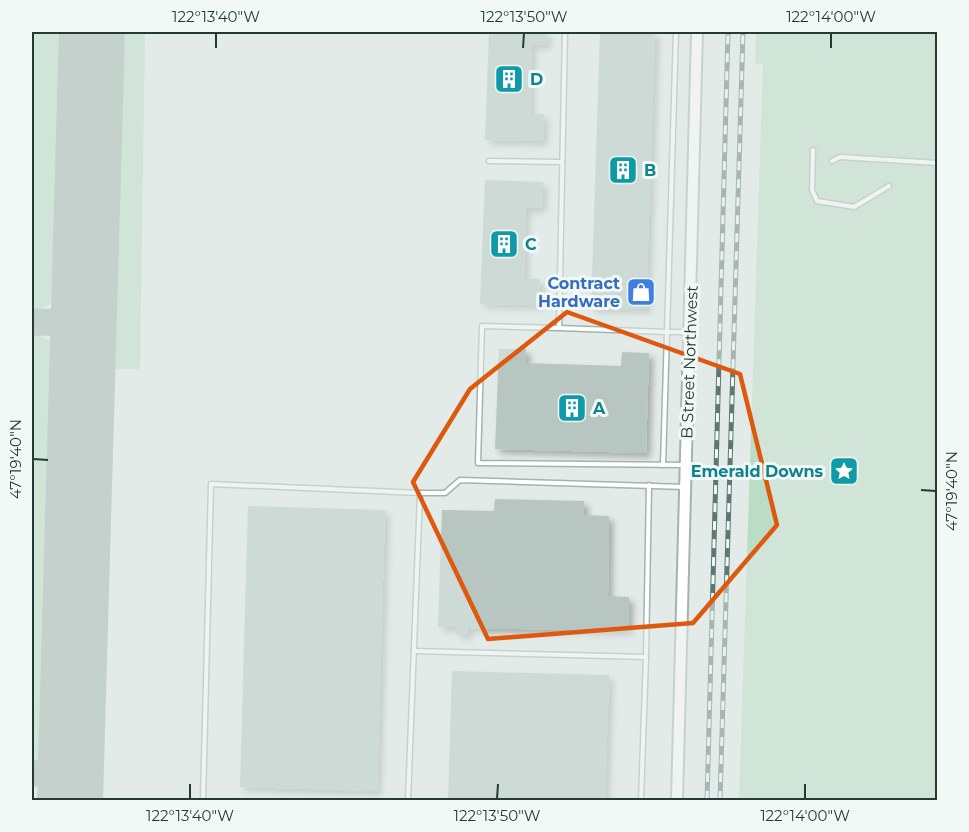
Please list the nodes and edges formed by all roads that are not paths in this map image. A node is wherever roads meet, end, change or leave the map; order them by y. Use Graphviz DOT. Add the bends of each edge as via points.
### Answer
graph roads {
  1 [pos="565,32"];
  2 [pos="676,32"];
  3 [pos="698,32"];
  4 [pos="813,150"];
  5 [pos="832,160"];
  6 [pos="489,161"];
  7 [pos="562,162"];
  8 [pos="938,163"];
  9 [pos="890,186"];
  10 [pos="559,328"];
  11 [pos="667,332"];
  12 [pos="690,333"];
  13 [pos="663,465"];
  14 [pos="686,465"];
  15 [pos="649,485"];
  16 [pos="685,487"];
  17 [pos="420,493"];
  18 [pos="414,651"];
  19 [pos="646,657"];
  20 [pos="203,801"];
  21 [pos="408,801"];
  22 [pos="641,801"];
  23 [pos="677,801"];
  1 -- 7 [label="lane"];
  2 -- 11 [label="lane"];
  3 -- 12 [label="street, B Street Northwest"];
  4 -- 9 [label="lane" via="812,190 817,201 854,207"];
  5 -- 8 [label="lane" via="840,157"];
  6 -- 7 [label="lane"];
  7 -- 10 [label="lane"];
  10 -- 11 [label="lane"];
  10 -- 13 [label="lane" via="482,326 478,463"];
  11 -- 12 [label="lane"];
  11 -- 13 [label="lane"];
  12 -- 14 [label="street, B Street Northwest"];
  13 -- 14 [label="lane"];
  14 -- 16 [label="street, B Street Northwest"];
  15 -- 16 [label="lane"];
  15 -- 17 [label="lane" via="460,480 445,493"];
  15 -- 19 [label="lane"];
  16 -- 23 [label="street, B Street Northwest"];
  17 -- 18 [label="lane"];
  17 -- 20 [label="lane" via="212,484"];
  18 -- 19 [label="lane"];
  18 -- 21 [label="lane"];
  19 -- 22 [label="lane"];
}
